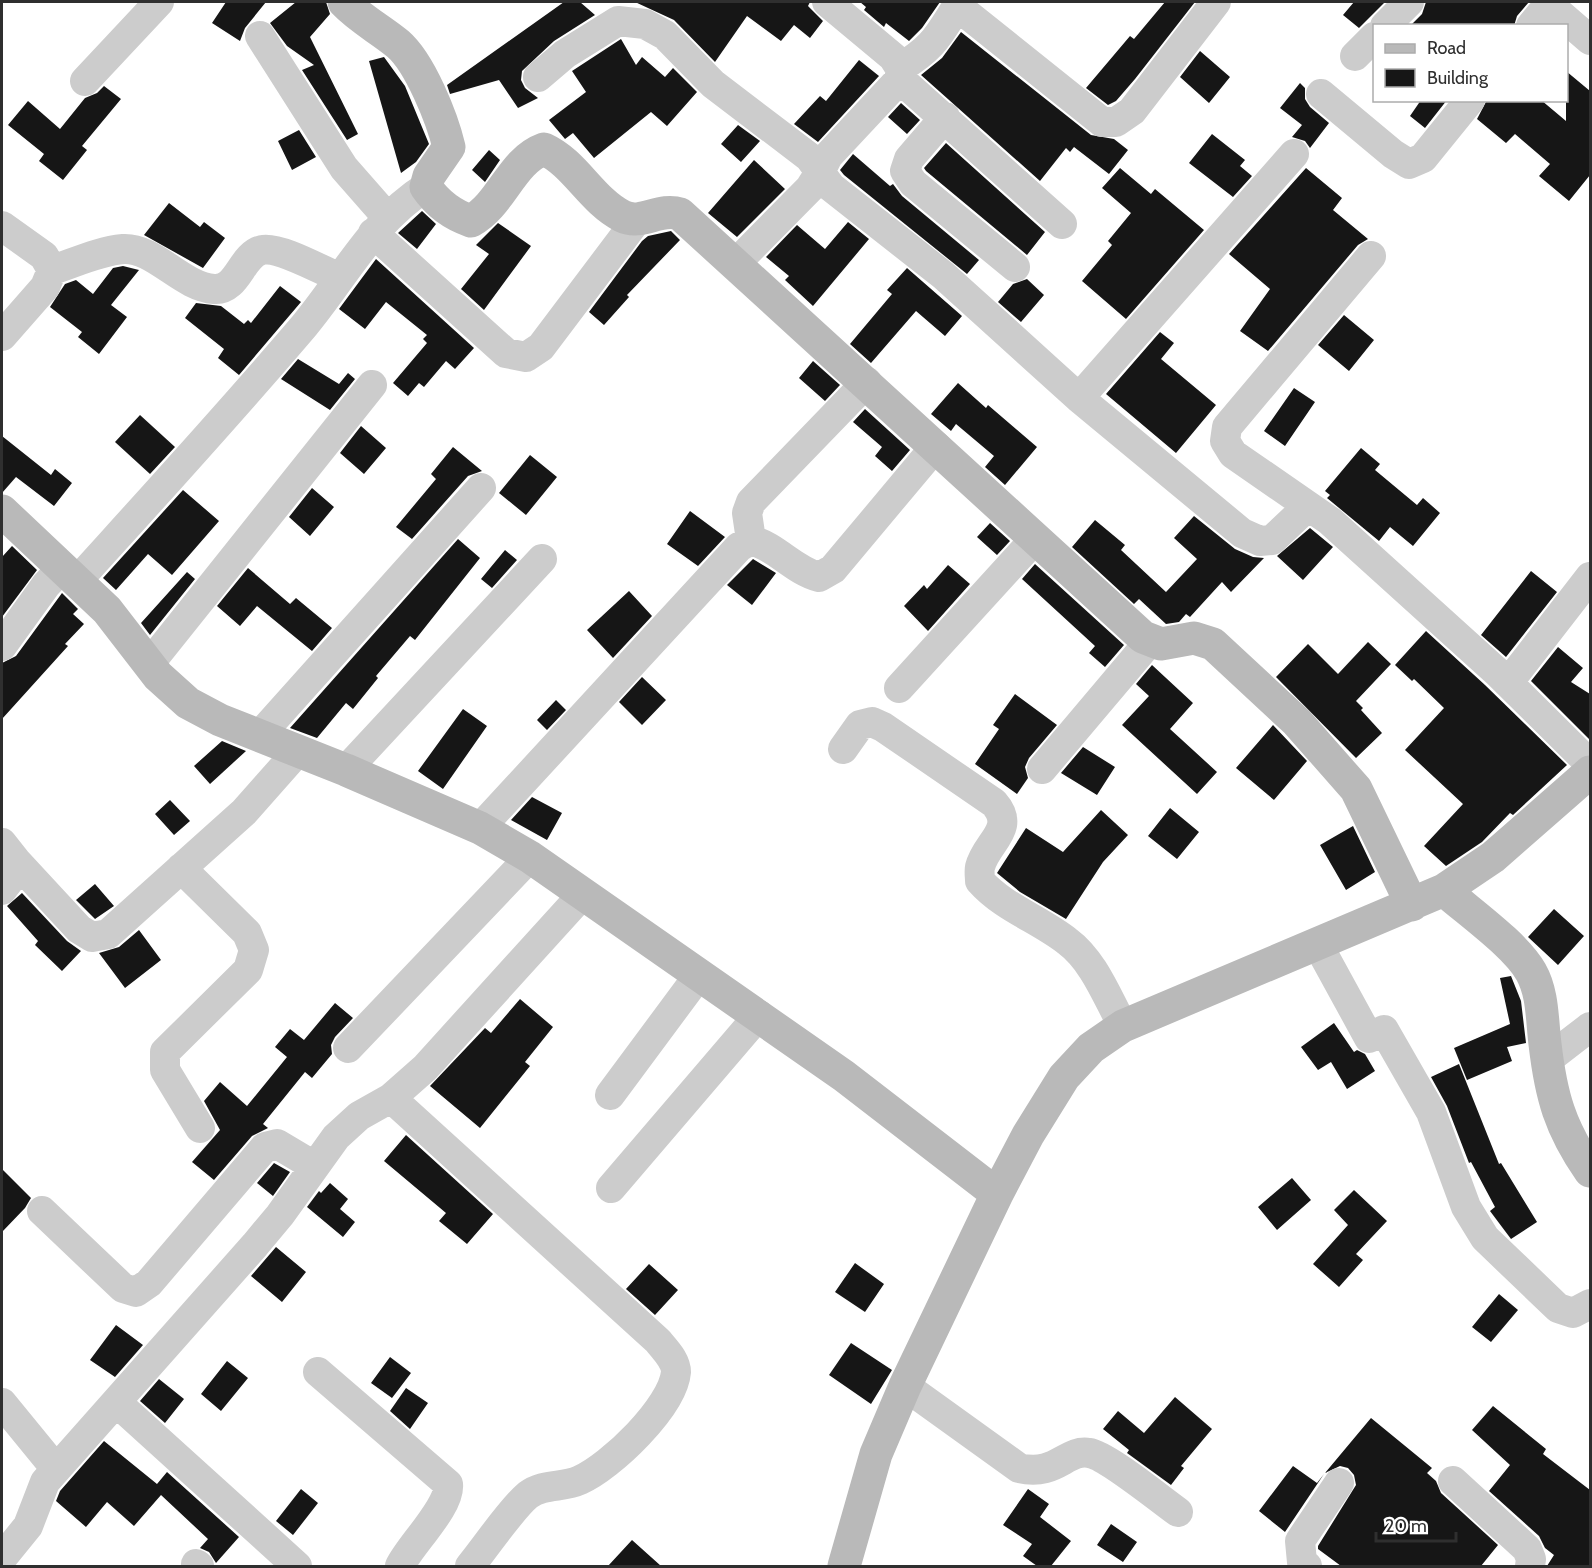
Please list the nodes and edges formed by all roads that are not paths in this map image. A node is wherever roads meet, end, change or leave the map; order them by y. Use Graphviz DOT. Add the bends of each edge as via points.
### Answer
graph roads {
  1 [pos="157,2"];
  2 [pos="344,2"];
  3 [pos="827,2"];
  4 [pos="1216,2"];
  5 [pos="1409,2"];
  6 [pos="958,4"];
  7 [pos="1387,24"];
  8 [pos="1533,24"];
  9 [pos="260,36"];
  10 [pos="1590,40"];
  11 [pos="900,74"];
  12 [pos="538,77"];
  13 [pos="85,81"];
  14 [pos="1322,94"];
  15 [pos="1468,102"];
  16 [pos="945,117"];
  17 [pos="1294,153"];
  18 [pos="820,172"];
  19 [pos="426,187"];
  20 [pos="636,221"];
  21 [pos="1062,224"];
  22 [pos="380,225"];
  23 [pos="2,226"];
  24 [pos="1371,256"];
  25 [pos="736,263"];
  26 [pos="1015,267"];
  27 [pos="52,270"];
  28 [pos="340,278"];
  29 [pos="2,336"];
  30 [pos="867,382"];
  31 [pos="372,385"];
  32 [pos="1079,398"];
  33 [pos="936,446"];
  34 [pos="481,488"];
  35 [pos="1307,507"];
  36 [pos="2,511"];
  37 [pos="751,540"];
  38 [pos="1034,540"];
  39 [pos="542,559"];
  40 [pos="69,575"];
  41 [pos="1590,577"];
  42 [pos="1150,641"];
  43 [pos="2,646"];
  44 [pos="150,663"];
  45 [pos="1508,682"];
  46 [pos="899,688"];
  47 [pos="259,736"];
  48 [pos="843,749"];
  49 [pos="298,751"];
  50 [pos="1590,764"];
  51 [pos="1042,769"];
  52 [pos="346,770"];
  53 [pos="1590,772"];
  54 [pos="480,828"];
  55 [pos="9,852"];
  56 [pos="530,857"];
  57 [pos="180,868"];
  58 [pos="2,890"];
  59 [pos="1444,890"];
  60 [pos="582,895"];
  61 [pos="1412,905"];
  62 [pos="1317,943"];
  63 [pos="699,975"];
  64 [pos="759,1015"];
  65 [pos="1122,1026"];
  66 [pos="1590,1027"];
  67 [pos="348,1048"];
  68 [pos="1547,1060"];
  69 [pos="610,1095"];
  70 [pos="391,1098"];
  71 [pos="200,1128"];
  72 [pos="314,1166"];
  73 [pos="1590,1171"];
  74 [pos="611,1188"];
  75 [pos="997,1194"];
  76 [pos="42,1211"];
  77 [pos="1590,1304"];
  78 [pos="318,1372"];
  79 [pos="905,1386"];
  80 [pos="116,1402"];
  81 [pos="2,1403"];
  82 [pos="56,1469"];
  83 [pos="1453,1481"];
  84 [pos="1339,1483"];
  85 [pos="1178,1512"];
  86 [pos="2,1558"];
  87 [pos="297,1566"];
  88 [pos="400,1566"];
  89 [pos="470,1566"];
  90 [pos="844,1566"];
  91 [pos="1307,1566"];
  92 [pos="1530,1566"];
  1 -- 13 [label="street"];
  2 -- 19 [label="street" via="408,55 446,134 449,147"];
  3 -- 11 [label="street" via="893,57"];
  4 -- 6 [label="street" via="1132,111 1116,122 1102,122"];
  5 -- 7 [label="street"];
  6 -- 11 [label="street" via="936,41"];
  8 -- 10 [label="street" via="1545,9 1554,9"];
  9 -- 22 [label="street"];
  11 -- 16 [label="street"];
  11 -- 18 [label="street" via="828,156"];
  12 -- 18 [label="street" via="565,54 618,21 645,24 665,35 713,84 809,157"];
  14 -- 15 [label="street" via="1409,164 1423,158"];
  16 -- 21 [label="street"];
  16 -- 26 [label="street" via="909,159 905,171 913,183"];
  17 -- 32 [label="street"];
  18 -- 25 [label="street" via="810,188"];
  18 -- 32 [label="street" via="831,187 943,275"];
  19 -- 20 [label="street" via="458,216 471,221 484,214 529,154 543,149 557,155 621,215"];
  19 -- 22 [label="street"];
  20 -- 22 [label="street" via="541,347 526,357 506,353"];
  20 -- 25 [label="street" via="668,210 680,214"];
  22 -- 28 [label="street"];
  23 -- 27 [label="street" via="44,256"];
  24 -- 35 [label="street" via="1227,428 1225,441 1233,454"];
  25 -- 30 [label="street"];
  27 -- 28 [label="street" via="125,249 140,252 203,288 219,290 230,284 250,257 262,250 276,251"];
  27 -- 29 [label="street" via="45,287"];
  28 -- 40 [label="street" via="227,415"];
  30 -- 33 [label="street"];
  30 -- 37 [label="street" via="751,502 747,513"];
  31 -- 44 [label="street"];
  32 -- 35 [label="street" via="1242,533 1260,541 1272,540"];
  33 -- 37 [label="street" via="833,569 819,577 804,573 764,544"];
  33 -- 38 [label="street"];
  34 -- 47 [label="street"];
  35 -- 45 [label="street" via="1330,521"];
  36 -- 40 [label="street"];
  37 -- 54 [label="street" via="739,547"];
  38 -- 42 [label="street"];
  38 -- 46 [label="street"];
  39 -- 52 [label="street"];
  40 -- 43 [label="street" via="46,585"];
  40 -- 44 [label="street" via="107,610"];
  41 -- 45 [label="street"];
  42 -- 51 [label="street"];
  42 -- 61 [label="street" via="1161,644 1194,638 1213,644 1297,722 1356,789"];
  44 -- 47 [label="street" via="188,703"];
  45 -- 50 [label="street"];
  47 -- 49 [label="street"];
  48 -- 65 [label="street" via="860,725 872,722 993,803 1002,813 1003,826 980,866 980,881 992,894 1082,954"];
  49 -- 52 [label="street"];
  49 -- 57 [label="street" via="244,812"];
  52 -- 54 [label="street"];
  53 -- 59 [label="street" via="1493,857"];
  54 -- 56 [label="street"];
  55 -- 57 [label="street" via="79,929 92,938 108,934"];
  55 -- 58 [label="street" via="15,873"];
  56 -- 60 [label="street"];
  56 -- 67 [label="street"];
  57 -- 71 [label="street" via="247,933 254,950 248,970 165,1052 165,1070"];
  59 -- 61 [label="street"];
  59 -- 68 [label="street" via="1526,963 1538,989"];
  60 -- 63 [label="street"];
  60 -- 70 [label="street" via="472,1018"];
  61 -- 62 [label="street"];
  62 -- 65 [label="street"];
  62 -- 77 [label="street" via="1369,1038 1384,1030 1416,1082 1466,1207 1485,1238 1558,1308 1573,1313"];
  63 -- 64 [label="street"];
  63 -- 69 [label="street"];
  64 -- 74 [label="street"];
  64 -- 75 [label="street" via="903,1118"];
  65 -- 75 [label="street" via="1091,1048 1064,1077"];
  66 -- 68 [label="street"];
  68 -- 73 [label="street" via="1557,1113"];
  70 -- 72 [label="street" via="358,1116"];
  70 -- 89 [label="street" via="658,1341 676,1370 672,1389 663,1404 618,1454 578,1482 541,1488 527,1496"];
  72 -- 76 [label="street" via="277,1144 265,1147 149,1283 136,1292 123,1288"];
  72 -- 80 [label="street" via="280,1215"];
  75 -- 79 [label="street"];
  78 -- 88 [label="street" via="448,1484 446,1500"];
  79 -- 85 [label="street" via="1019,1468 1034,1472 1050,1469 1072,1456 1089,1452"];
  79 -- 90 [label="street" via="876,1454"];
  80 -- 82 [label="street"];
  80 -- 87 [label="street"];
  81 -- 82 [label="street"];
  82 -- 86 [label="street" via="37,1497 28,1526"];
  83 -- 92 [label="street" via="1527,1550"];
  84 -- 91 [label="street" via="1300,1541 1302,1562"];
}
